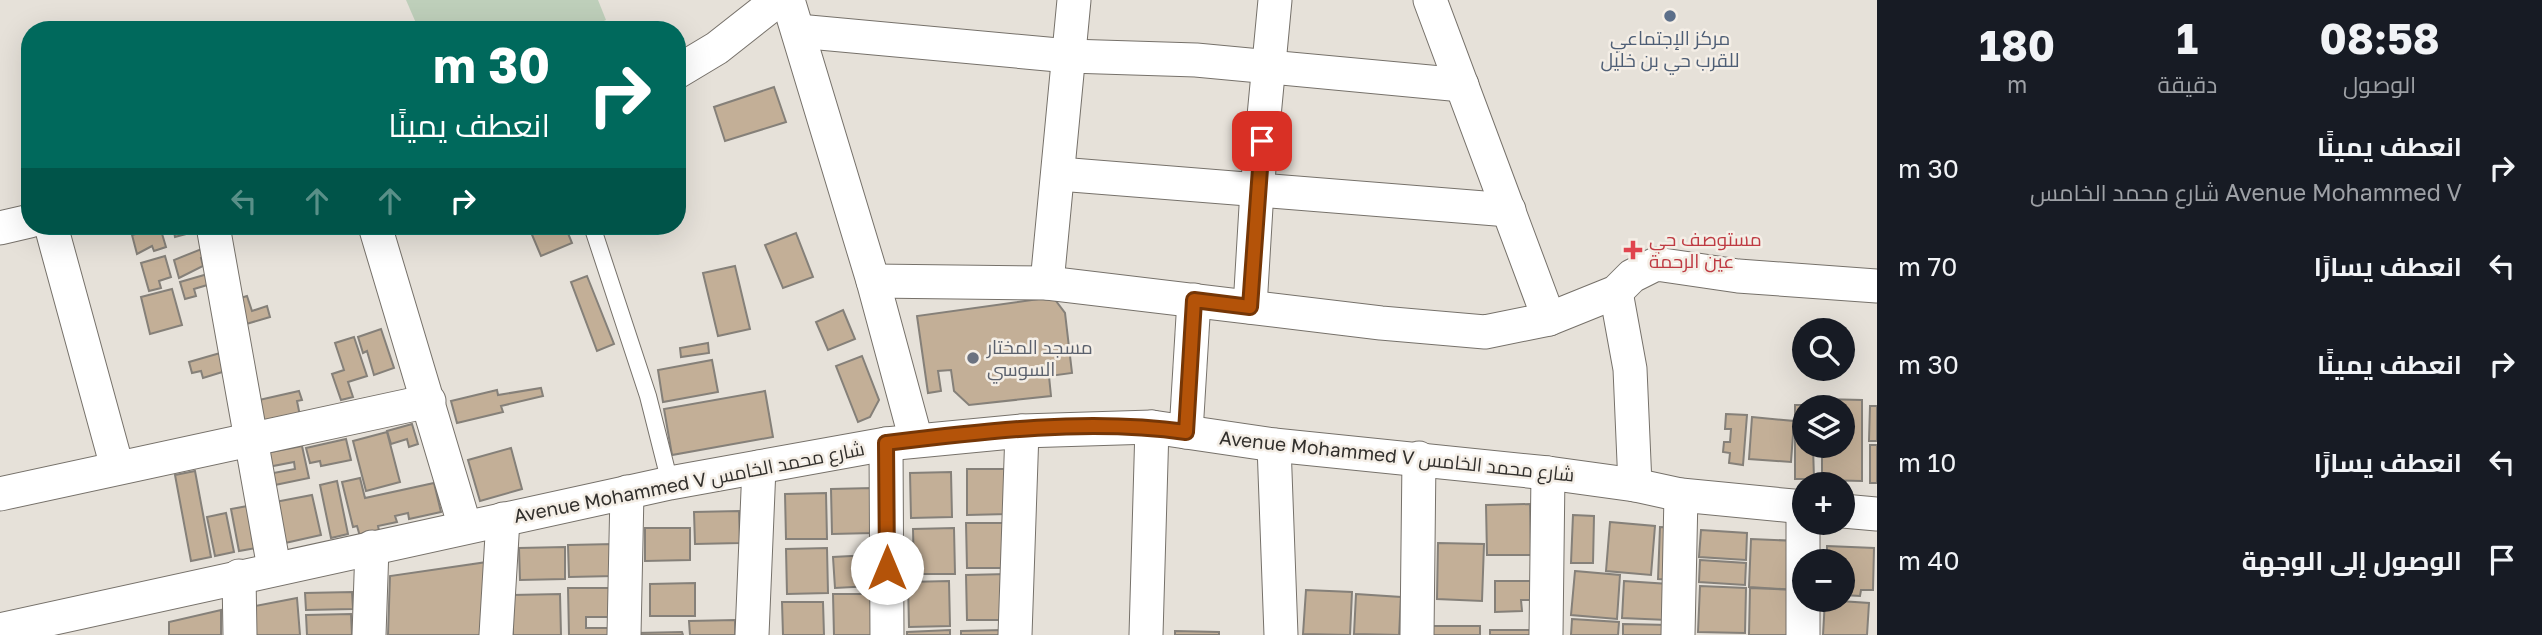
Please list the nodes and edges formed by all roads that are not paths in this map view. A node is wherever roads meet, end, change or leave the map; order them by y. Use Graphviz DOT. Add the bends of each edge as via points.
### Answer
graph roads {
  1 [pos="778,0"];
  2 [pos="788,0"];
  3 [pos="1074,0"];
  4 [pos="1275,0"];
  5 [pos="1430,0"];
  6 [pos="798,31"];
  7 [pos="1069,56"];
  8 [pos="686,67"];
  9 [pos="1270,67"];
  10 [pos="1462,85"];
  11 [pos="1059,174"];
  12 [pos="1257,190"];
  13 [pos="1509,210"];
  14 [pos="21,223"];
  15 [pos="0,228"];
  16 [pos="53,235"];
  17 [pos="215,235"];
  18 [pos="377,235"];
  19 [pos="595,235"];
  20 [pos="873,281"];
  21 [pos="1047,283"];
  22 [pos="1877,286"];
  23 [pos="1616,292"];
  24 [pos="1194,300"];
  25 [pos="1250,307"];
  26 [pos="1549,319"];
  27 [pos="429,401"];
  28 [pos="1152,427"];
  29 [pos="1022,430"];
  30 [pos="1186,432"];
  31 [pos="250,439"];
  32 [pos="901,442"];
  33 [pos="1274,444"];
  34 [pos="1419,458"];
  35 [pos="117,467"];
  36 [pos="759,467"];
  37 [pos="1548,473"];
  38 [pos="670,484"];
  39 [pos="1635,485"];
  40 [pos="627,492"];
  41 [pos="0,494"];
  42 [pos="1681,495"];
  43 [pos="1792,506"];
  44 [pos="1855,512"];
  45 [pos="1877,514"];
  46 [pos="503,519"];
  47 [pos="466,527"];
  48 [pos="1804,535"];
  49 [pos="372,547"];
  50 [pos="274,568"];
  51 [pos="239,576"];
  52 [pos="0,630"];
  53 [pos="240,635"];
  54 [pos="369,635"];
  55 [pos="496,635"];
  56 [pos="624,635"];
  57 [pos="752,635"];
  58 [pos="887,635"];
  59 [pos="1015,635"];
  60 [pos="1146,635"];
  61 [pos="1280,635"];
  62 [pos="1417,635"];
  63 [pos="1546,635"];
  64 [pos="1678,635"];
  65 [pos="1803,635"];
  1 -- 8 [label="street"];
  2 -- 6 [label="street"];
  3 -- 7 [label="street"];
  4 -- 9 [label="street"];
  5 -- 10 [label="street"];
  6 -- 7 [label="street"];
  6 -- 20 [label="street"];
  7 -- 9 [label="street"];
  7 -- 11 [label="street"];
  9 -- 10 [label="street"];
  9 -- 12 [label="street"];
  10 -- 13 [label="street"];
  11 -- 12 [label="street"];
  11 -- 21 [label="street"];
  12 -- 13 [label="street"];
  12 -- 25 [label="street"];
  13 -- 26 [label="street"];
  14 -- 15 [label="street"];
  16 -- 35 [label="street"];
  17 -- 31 [label="street"];
  18 -- 27 [label="street"];
  19 -- 38 [label="lane" via="648,396"];
  20 -- 21 [label="street"];
  20 -- 32 [label="street"];
  21 -- 24 [label="street"];
  22 -- 23 [label="street" via="1738,276 1656,264 1632,276"];
  23 -- 26 [label="street"];
  23 -- 39 [label="street" via="1630,369"];
  24 -- 25 [label="street"];
  24 -- 30 [label="street"];
  25 -- 26 [label="street" via="1485,332"];
  27 -- 31 [label="street"];
  27 -- 47 [label="street"];
  28 -- 29 [label="street, Avenue Mohammed V شارع محمد الخامس"];
  28 -- 30 [label="street, Avenue Mohammed V شارع محمد الخامس"];
  28 -- 60 [label="street"];
  29 -- 32 [label="street, Avenue Mohammed V شارع محمد الخامس"];
  29 -- 59 [label="street"];
  30 -- 33 [label="street, Avenue Mohammed V شارع محمد الخامس"];
  31 -- 35 [label="street"];
  31 -- 50 [label="street"];
  32 -- 36 [label="street, Avenue Mohammed V شارع محمد الخامس"];
  32 -- 58 [label="street"];
  33 -- 34 [label="street, Avenue Mohammed V شارع محمد الخامس"];
  33 -- 61 [label="street"];
  34 -- 37 [label="street, Avenue Mohammed V شارع محمد الخامس"];
  34 -- 62 [label="street"];
  35 -- 41 [label="street"];
  36 -- 38 [label="street, Avenue Mohammed V شارع محمد الخامس"];
  36 -- 57 [label="street"];
  37 -- 39 [label="street, Avenue Mohammed V شارع محمد الخامس"];
  37 -- 63 [label="street"];
  38 -- 40 [label="street, Avenue Mohammed V شارع محمد الخامس"];
  39 -- 42 [label="street, Avenue Mohammed V شارع محمد الخامس"];
  40 -- 46 [label="street, Avenue Mohammed V شارع محمد الخامس"];
  40 -- 56 [label="street"];
  42 -- 43 [label="street, Avenue Mohammed V شارع محمد الخامس"];
  42 -- 64 [label="street"];
  44 -- 45 [label="street"];
  46 -- 47 [label="street, Avenue Mohammed V شارع محمد الخامس"];
  46 -- 55 [label="street"];
  47 -- 49 [label="street, Avenue Mohammed V شارع محمد الخامس"];
  48 -- 65 [label="street"];
  49 -- 50 [label="street, Avenue Mohammed V شارع محمد الخامس"];
  49 -- 54 [label="street"];
  50 -- 51 [label="street, Avenue Mohammed V شارع محمد الخامس"];
  51 -- 52 [label="street, Avenue Mohammed V شارع محمد الخامس"];
  51 -- 53 [label="street"];
}
